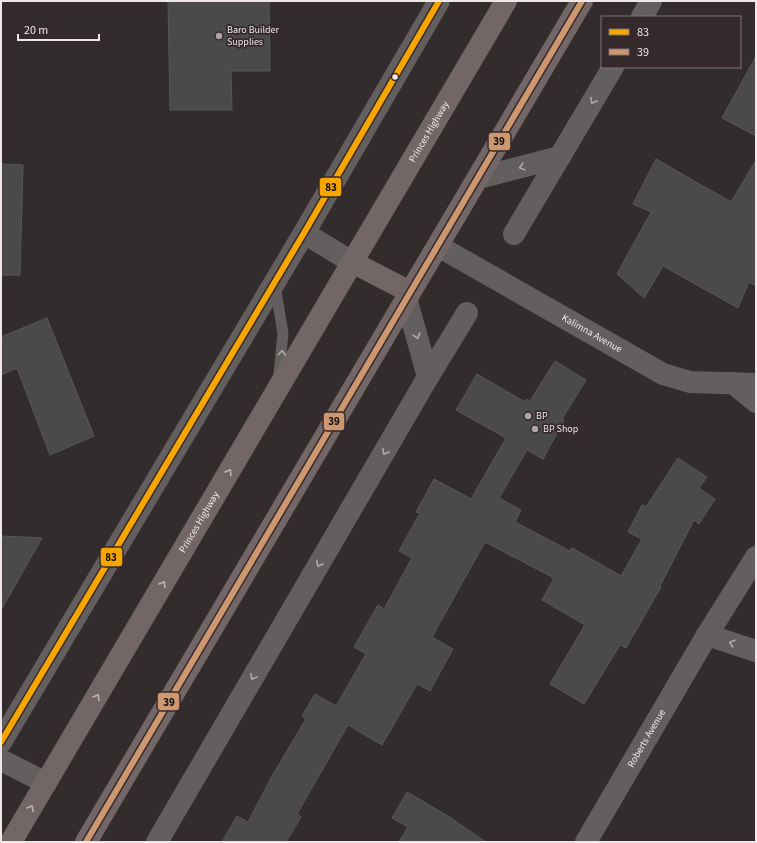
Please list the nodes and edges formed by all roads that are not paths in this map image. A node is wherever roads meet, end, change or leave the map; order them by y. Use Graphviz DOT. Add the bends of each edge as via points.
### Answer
graph roads {
  1 [pos="439,1"];
  2 [pos="506,1"];
  3 [pos="582,1"];
  4 [pos="651,1"];
  5 [pos="643,16"];
  6 [pos="611,68"];
  7 [pos="560,157"];
  8 [pos="478,178"];
  9 [pos="304,233"];
  10 [pos="514,234"];
  11 [pos="438,246"];
  12 [pos="352,262"];
  13 [pos="274,283"];
  14 [pos="408,295"];
  15 [pos="467,313"];
  16 [pos="428,377"];
  17 [pos="733,383"];
  18 [pos="756,384"];
  19 [pos="276,392"];
  20 [pos="756,402"];
  21 [pos="756,557"];
  22 [pos="707,635"];
  23 [pos="756,651"];
  24 [pos="1,742"];
  25 [pos="1,760"];
  26 [pos="46,783"];
  27 [pos="11,842"];
  28 [pos="86,842"];
  29 [pos="157,842"];
  30 [pos="586,842"];
  1 -- 9 [label="street"];
  2 -- 12 [label="highway, Princes Highway"];
  3 -- 8 [label="highway"];
  4 -- 5 [label="street"];
  6 -- 7 [label="street, one-way"];
  7 -- 8 [label="street, one-way"];
  7 -- 10 [label="street"];
  8 -- 11 [label="highway"];
  9 -- 12 [label="street"];
  9 -- 13 [label="street"];
  11 -- 14 [label="highway"];
  11 -- 17 [label="street, Kalimna Avenue" via="663,374 690,382"];
  12 -- 14 [label="highway"];
  12 -- 19 [label="highway, Princes Highway"];
  19 -- 13 [label="lane, one-way" via="283,333"];
  13 -- 24 [label="street"];
  14 -- 16 [label="street, one-way"];
  14 -- 28 [label="highway"];
  15 -- 16 [label="street"];
  16 -- 29 [label="street, one-way"];
  17 -- 18 [label="street, Kalimna Avenue"];
  17 -- 20 [label="street"];
  26 -- 19 [label="highway, Princes Highway, one-way"];
  21 -- 22 [label="street, Roberts Avenue"];
  23 -- 22 [label="street, one-way"];
  22 -- 30 [label="street, Roberts Avenue"];
  25 -- 26 [label="street"];
  27 -- 26 [label="highway, Princes Highway, one-way"];
}
